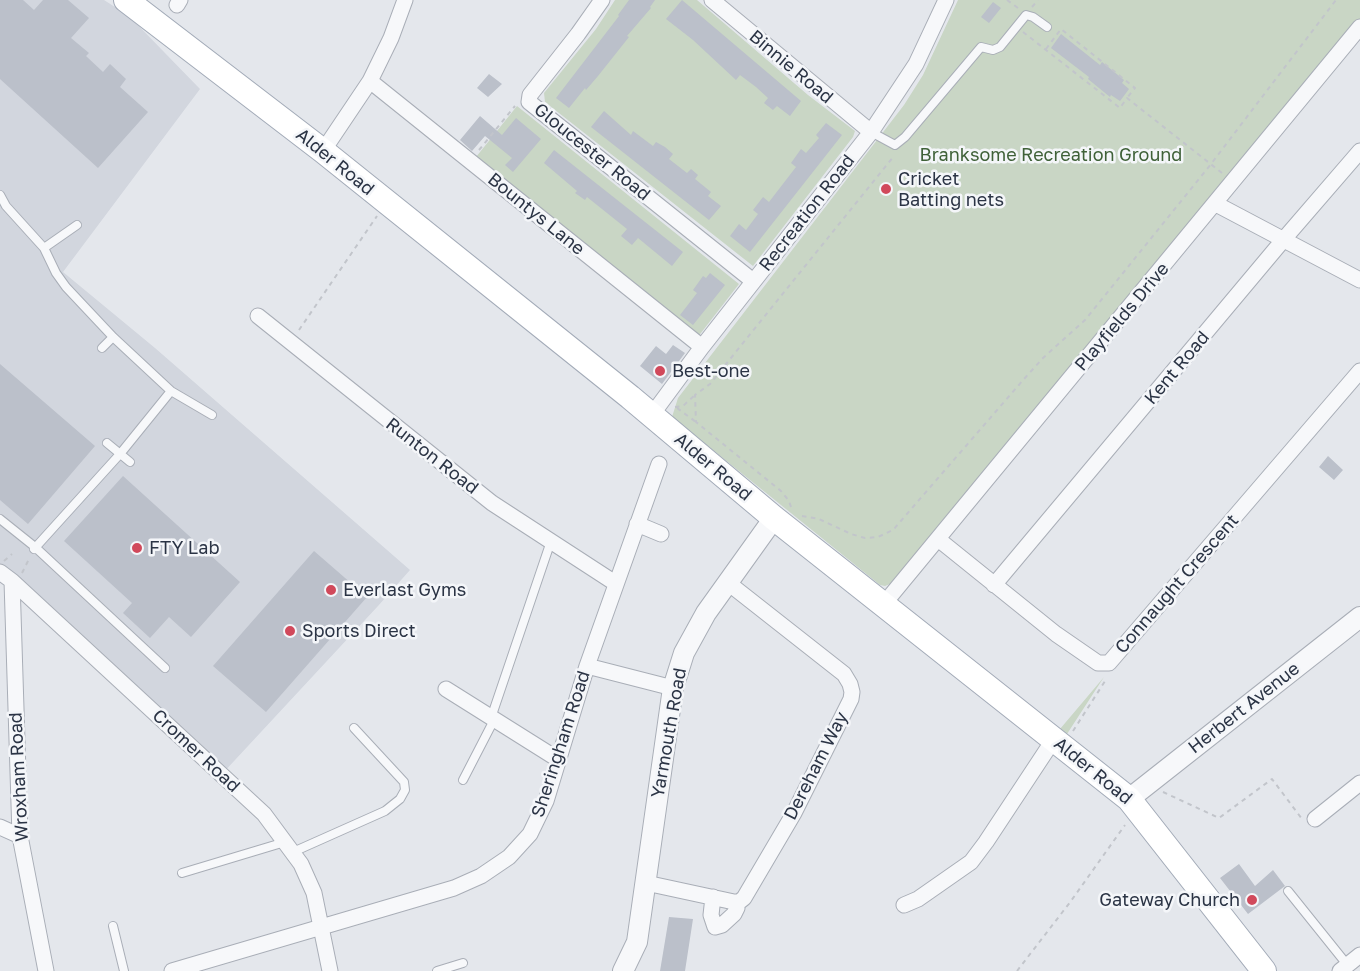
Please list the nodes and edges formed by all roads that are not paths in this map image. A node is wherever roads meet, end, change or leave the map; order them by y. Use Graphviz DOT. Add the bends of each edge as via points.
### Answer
graph roads {
  1 [pos="126,0"];
  2 [pos="405,0"];
  3 [pos="602,0"];
  4 [pos="712,0"];
  5 [pos="946,0"];
  6 [pos="1047,27"];
  7 [pos="1360,27"];
  8 [pos="370,81"];
  9 [pos="871,132"];
  10 [pos="323,151"];
  11 [pos="1360,151"];
  12 [pos="0,195"];
  13 [pos="1216,204"];
  14 [pos="77,225"];
  15 [pos="1284,239"];
  16 [pos="44,248"];
  17 [pos="1360,280"];
  18 [pos="753,281"];
  19 [pos="258,316"];
  20 [pos="113,337"];
  21 [pos="702,347"];
  22 [pos="102,348"];
  23 [pos="1360,371"];
  24 [pos="171,391"];
  25 [pos="213,415"];
  26 [pos="651,416"];
  27 [pos="107,442"];
  28 [pos="120,454"];
  29 [pos="130,462"];
  30 [pos="659,464"];
  31 [pos="783,514"];
  32 [pos="0,519"];
  33 [pos="637,524"];
  34 [pos="661,534"];
  35 [pos="938,539"];
  36 [pos="551,541"];
  37 [pos="34,548"];
  38 [pos="10,579"];
  39 [pos="727,582"];
  40 [pos="615,583"];
  41 [pos="994,585"];
  42 [pos="883,605"];
  43 [pos="1360,617"];
  44 [pos="587,666"];
  45 [pos="165,668"];
  46 [pos="673,688"];
  47 [pos="446,689"];
  48 [pos="493,719"];
  49 [pos="354,728"];
  50 [pos="1058,743"];
  51 [pos="559,760"];
  52 [pos="463,780"];
  53 [pos="1360,783"];
  54 [pos="1133,803"];
  55 [pos="1315,819"];
  56 [pos="0,827"];
  57 [pos="20,836"];
  58 [pos="289,847"];
  59 [pos="182,873"];
  60 [pos="646,883"];
  61 [pos="1288,891"];
  62 [pos="713,897"];
  63 [pos="734,902"];
  64 [pos="903,905"];
  65 [pos="113,926"];
  66 [pos="320,926"];
  67 [pos="1360,955"];
  68 [pos="463,963"];
  69 [pos="1346,969"];
  70 [pos="46,971"];
  71 [pos="124,971"];
  72 [pos="172,971"];
  73 [pos="330,971"];
  74 [pos="437,971"];
  75 [pos="623,971"];
  76 [pos="1264,971"];
  1 -- 10 [label="main road, Alder Road"];
  2 -- 8 [label="street"];
  3 -- 18 [label="street, Gloucester Road" via="530,95 529,102"];
  4 -- 9 [label="street, Binnie Road"];
  5 -- 9 [label="street, Recreation Road" via="916,64"];
  6 -- 9 [label="lane" via="1026,15 1000,47 981,47 895,145"];
  7 -- 13 [label="street, Playfields Drive"];
  8 -- 10 [label="street"];
  8 -- 21 [label="street, Bountys Lane"];
  9 -- 18 [label="street, Recreation Road"];
  10 -- 26 [label="main road, Alder Road"];
  11 -- 15 [label="street, Kent Road"];
  12 -- 16 [label="lane"];
  13 -- 15 [label="street"];
  13 -- 35 [label="street, Playfields Drive"];
  14 -- 16 [label="lane"];
  15 -- 17 [label="street"];
  15 -- 41 [label="street, Kent Road"];
  16 -- 20 [label="lane" via="66,288"];
  18 -- 21 [label="street, Recreation Road"];
  19 -- 36 [label="street, Runton Road" via="484,496"];
  20 -- 22 [label="lane"];
  20 -- 24 [label="lane"];
  21 -- 26 [label="street, Recreation Road"];
  23 -- 41 [label="street, Connaught Crescent" via="1109,663 1098,663"];
  24 -- 25 [label="lane"];
  24 -- 28 [label="lane"];
  26 -- 31 [label="main road, Alder Road"];
  27 -- 28 [label="lane"];
  28 -- 29 [label="lane"];
  28 -- 37 [label="lane"];
  30 -- 33 [label="street, Sheringham Road"];
  31 -- 39 [label="street, Yarmouth Road"];
  31 -- 42 [label="main road, Alder Road"];
  32 -- 37 [label="lane"];
  33 -- 34 [label="street"];
  33 -- 40 [label="street, Sheringham Road"];
  35 -- 41 [label="street, Connaught Crescent"];
  35 -- 42 [label="street, Playfields Drive"];
  36 -- 40 [label="street, Runton Road"];
  36 -- 48 [label="lane"];
  37 -- 45 [label="lane"];
  38 -- 57 [label="street, Wroxham Road"];
  38 -- 58 [label="street, Cromer Road" via="264,814"];
  39 -- 46 [label="street, Yarmouth Road" via="684,653"];
  39 -- 63 [label="street, Dereham Way" via="844,674 852,692 794,813 744,898"];
  40 -- 44 [label="street, Sheringham Road"];
  42 -- 50 [label="main road, Alder Road"];
  43 -- 54 [label="street, Herbert Avenue"];
  44 -- 46 [label="street"];
  44 -- 51 [label="street, Sheringham Road"];
  46 -- 60 [label="street, Yarmouth Road"];
  47 -- 48 [label="street"];
  48 -- 51 [label="street"];
  48 -- 52 [label="lane"];
  49 -- 58 [label="lane" via="405,782 405,790 385,811"];
  50 -- 54 [label="main road, Alder Road"];
  50 -- 64 [label="street" via="971,861 918,899"];
  51 -- 66 [label="street, Sheringham Road" via="530,834 509,857 454,888"];
  53 -- 55 [label="street"];
  54 -- 76 [label="main road, Alder Road"];
  56 -- 57 [label="street"];
  57 -- 70 [label="street, Wroxham Road"];
  58 -- 59 [label="lane"];
  58 -- 66 [label="street, Cromer Road" via="302,864 314,893"];
  60 -- 62 [label="street"];
  60 -- 75 [label="street, Yarmouth Road" via="637,942"];
  61 -- 69 [label="lane"];
  62 -- 63 [label="street"];
  62 -- 63 [label="street, Dereham Way" via="711,915 715,927 734,914"];
  65 -- 71 [label="lane"];
  66 -- 72 [label="street, Sheringham Road"];
  66 -- 73 [label="street, Cromer Road"];
  67 -- 69 [label="street"];
  68 -- 74 [label="lane"];
}
